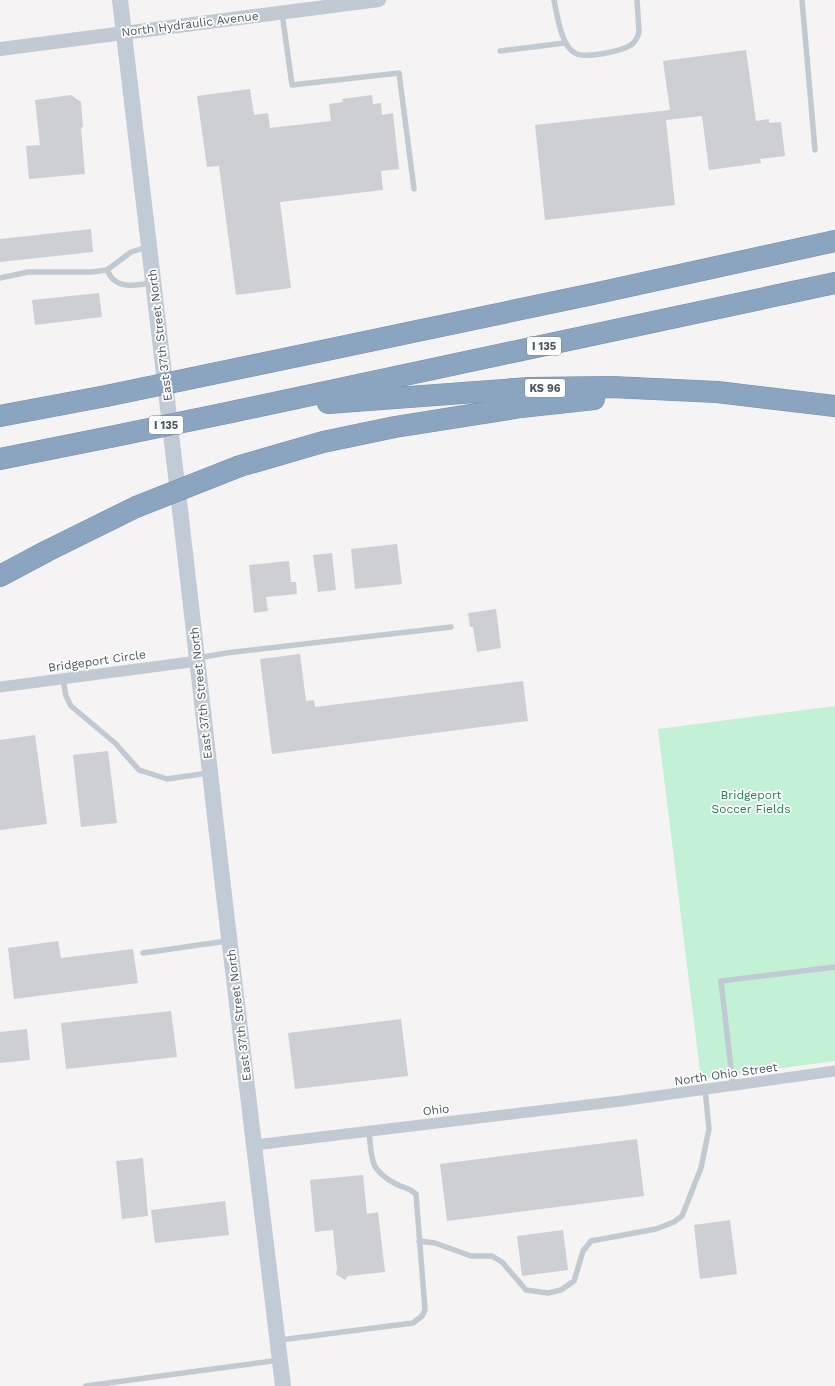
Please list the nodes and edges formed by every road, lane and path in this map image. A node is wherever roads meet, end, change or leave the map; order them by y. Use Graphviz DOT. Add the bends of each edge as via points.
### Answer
graph roads {
  1 [pos="120,0"];
  2 [pos="379,0"];
  3 [pos="554,0"];
  4 [pos="637,0"];
  5 [pos="802,0"];
  6 [pos="282,12"];
  7 [pos="124,32"];
  8 [pos="565,43"];
  9 [pos="0,49"];
  10 [pos="500,51"];
  11 [pos="815,150"];
  12 [pos="414,189"];
  13 [pos="835,227"];
  14 [pos="835,241"];
  15 [pos="149,246"];
  16 [pos="782,253"];
  17 [pos="107,270"];
  18 [pos="0,278"];
  19 [pos="154,283"];
  20 [pos="835,284"];
  21 [pos="663,390"];
  22 [pos="835,406"];
  23 [pos="254,408"];
  24 [pos="0,416"];
  25 [pos="0,459"];
  26 [pos="0,576"];
  27 [pos="451,628"];
  28 [pos="198,659"];
  29 [pos="63,679"];
  30 [pos="0,687"];
  31 [pos="210,772"];
  32 [pos="230,940"];
  33 [pos="143,953"];
  34 [pos="835,967"];
  35 [pos="835,1072"];
  36 [pos="733,1086"];
  37 [pos="706,1090"];
  38 [pos="621,1101"];
  39 [pos="369,1132"];
  40 [pos="254,1145"];
  41 [pos="419,1241"];
  42 [pos="277,1340"];
  43 [pos="280,1360"];
  44 [pos="86,1386"];
  45 [pos="283,1386"];
  1 -- 7 [label="main road, East 37th Street North"];
  2 -- 6 [label="street, North Hydraulic Avenue"];
  3 -- 8 [label="lane"];
  4 -- 8 [label="lane" via="639,32 632,45 613,52 588,56 575,54"];
  5 -- 11 [label="lane"];
  6 -- 7 [label="street, North Hydraulic Avenue"];
  6 -- 12 [label="lane" via="292,85 399,73"];
  7 -- 9 [label="street, North Hydraulic Avenue"];
  7 -- 15 [label="main road, East 37th Street North"];
  8 -- 10 [label="lane"];
  13 -- 16 [label="highway" via="810,232"];
  14 -- 16 [label="highway"];
  15 -- 17 [label="lane" via="130,252"];
  15 -- 19 [label="main road, East 37th Street North"];
  16 -- 24 [label="highway, bridge" via="212,374"];
  17 -- 18 [label="lane" via="28,272"];
  17 -- 19 [label="lane" via="113,280 120,284"];
  19 -- 28 [label="main road, East 37th Street North"];
  20 -- 23 [label="highway, I 135"];
  21 -- 22 [label="highway, KS 96" via="717,392"];
  21 -- 23 [label="highway, KS 96" via="612,387 529,388"];
  21 -- 26 [label="highway, bridge" via="521,407 395,427 323,442 240,466 136,507"];
  23 -- 25 [label="highway, I 135, bridge"];
  27 -- 28 [label="lane" via="226,653"];
  28 -- 29 [label="street, Bridgeport Circle"];
  28 -- 31 [label="main road, East 37th Street North"];
  29 -- 30 [label="street, Bridgeport Circle"];
  29 -- 31 [label="lane" via="71,706 115,743 139,770 168,779"];
  31 -- 32 [label="main road, East 37th Street North"];
  32 -- 33 [label="lane"];
  32 -- 40 [label="main road, East 37th Street North"];
  34 -- 36 [label="lane" via="721,982"];
  35 -- 36 [label="street, North Ohio Street"];
  36 -- 37 [label="street, North Ohio Street"];
  37 -- 38 [label="street, North Ohio Street"];
  37 -- 41 [label="lane" via="709,1129 701,1168 682,1216 656,1229 591,1242 583,1251 574,1281 561,1290 548,1293 526,1290 502,1262 492,1256 471,1256 436,1243"];
  38 -- 39 [label="street, Ohio"];
  39 -- 40 [label="street, Ohio"];
  39 -- 41 [label="lane" via="372,1161 379,1173 416,1194"];
  40 -- 42 [label="main road, East 37th Street North"];
  41 -- 42 [label="lane" via="425,1310 413,1323"];
  42 -- 43 [label="main road, East 37th Street North"];
  43 -- 44 [label="lane"];
  43 -- 45 [label="main road, East 37th Street North"];
}
